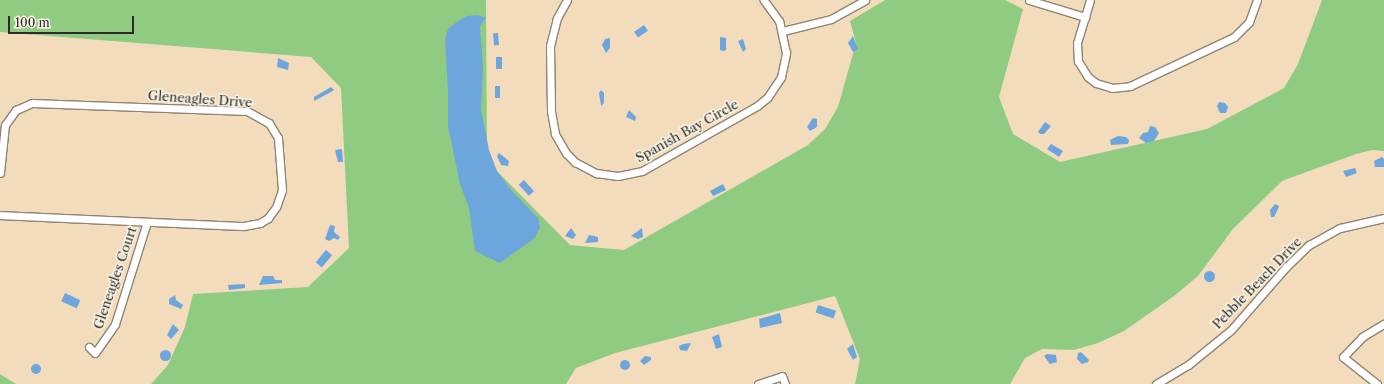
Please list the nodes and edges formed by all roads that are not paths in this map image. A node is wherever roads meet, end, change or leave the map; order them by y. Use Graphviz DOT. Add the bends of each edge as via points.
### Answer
graph roads {
  1 [pos="567,0"];
  2 [pos="764,0"];
  3 [pos="865,0"];
  4 [pos="1029,0"];
  5 [pos="1090,0"];
  6 [pos="1258,0"];
  7 [pos="1085,16"];
  8 [pos="783,31"];
  9 [pos="0,173"];
  10 [pos="0,216"];
  11 [pos="1384,218"];
  12 [pos="147,222"];
  13 [pos="1384,324"];
  14 [pos="89,347"];
  15 [pos="758,384"];
  16 [pos="785,384"];
  17 [pos="1156,384"];
  18 [pos="1377,384"];
  1 -- 8 [label="street, Spanish Bay Circle" via="557,18 550,46 552,122 559,144 566,153 585,169 607,176 631,175 642,171 767,98 780,77 786,53"];
  2 -- 8 [label="street, Spanish Bay Circle" via="773,10"];
  3 -- 8 [label="street" via="831,19"];
  4 -- 7 [label="street"];
  5 -- 7 [label="street"];
  6 -- 7 [label="street" via="1249,22 1234,37 1121,88 1096,83 1082,70 1078,61 1077,43"];
  9 -- 12 [label="street, Gleneagles Drive" via="4,125 16,110 32,103 247,111 263,118 274,129 280,144 282,190 276,208 268,218 243,226"];
  10 -- 12 [label="street, Gleneagles Drive"];
  11 -- 17 [label="street, Pebble Beach Drive" via="1340,228 1309,245 1286,267 1231,330 1188,365"];
  12 -- 14 [label="street, Gleneagles Court" via="115,324 95,353"];
  13 -- 18 [label="street" via="1362,337 1342,357"];
  15 -- 16 [label="street" via="782,376"];
}
